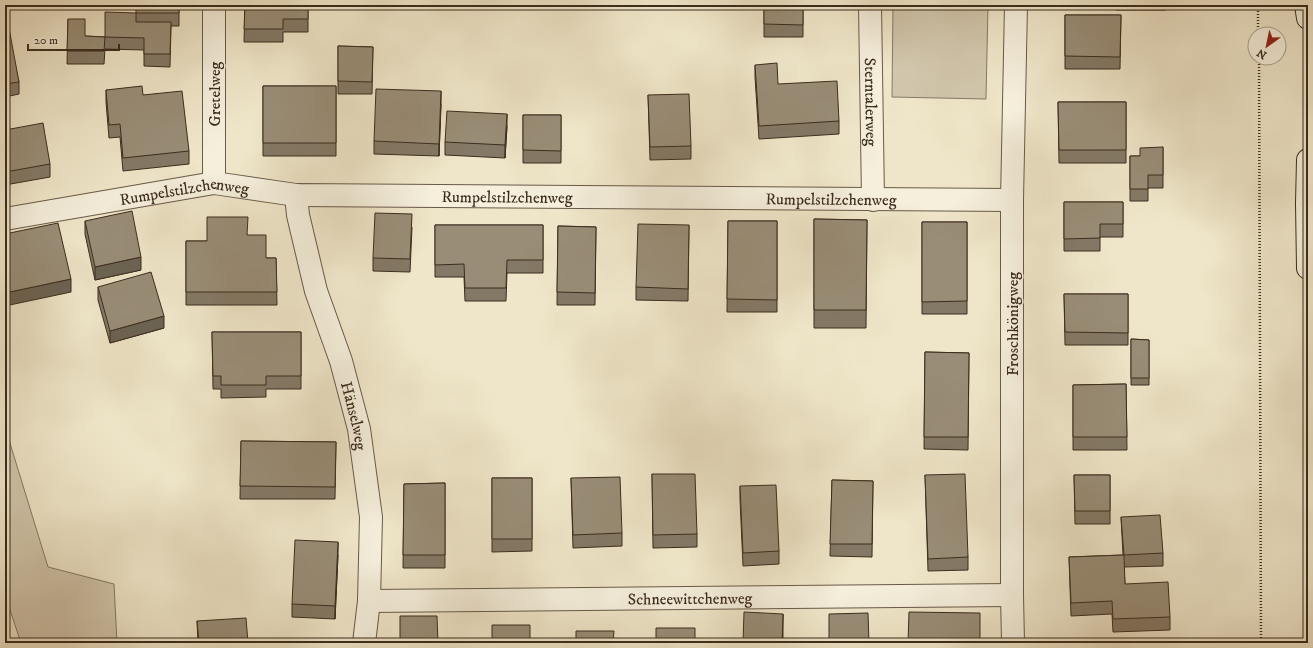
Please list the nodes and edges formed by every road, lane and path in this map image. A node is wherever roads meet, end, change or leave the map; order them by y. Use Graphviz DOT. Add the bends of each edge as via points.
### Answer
graph roads {
  1 [pos="214,5"];
  2 [pos="870,5"];
  3 [pos="1016,5"];
  4 [pos="1258,5"];
  5 [pos="1306,5"];
  6 [pos="1308,18"];
  7 [pos="1258,26"];
  8 [pos="1258,66"];
  9 [pos="1308,160"];
  10 [pos="214,184"];
  11 [pos="296,195"];
  12 [pos="873,200"];
  13 [pos="1012,200"];
  14 [pos="5,219"];
  15 [pos="1308,268"];
  16 [pos="1012,595"];
  17 [pos="369,601"];
  18 [pos="364,643"];
  19 [pos="1013,643"];
  20 [pos="1261,643"];
  1 -- 10 [label="street, Gretelweg"];
  2 -- 12 [label="street, Sterntalerweg"];
  3 -- 13 [label="street, Froschkönigweg"];
  4 -- 7 [label="path"];
  5 -- 6 [label="street"];
  8 -- 20 [label="path"];
  9 -- 15 [label="street"];
  10 -- 11 [label="street, Rumpelstilzchenweg"];
  10 -- 14 [label="street, Rumpelstilzchenweg"];
  11 -- 12 [label="street, Rumpelstilzchenweg"];
  11 -- 17 [label="street, Hänselweg" via="298,215 316,291 341,361 359,429 371,517"];
  12 -- 13 [label="street, Rumpelstilzchenweg"];
  13 -- 16 [label="street, Froschkönigweg"];
  16 -- 17 [label="street, Schneewittchenweg"];
  16 -- 19 [label="street, Froschkönigweg"];
  17 -- 18 [label="street, Hänselweg"];
}
